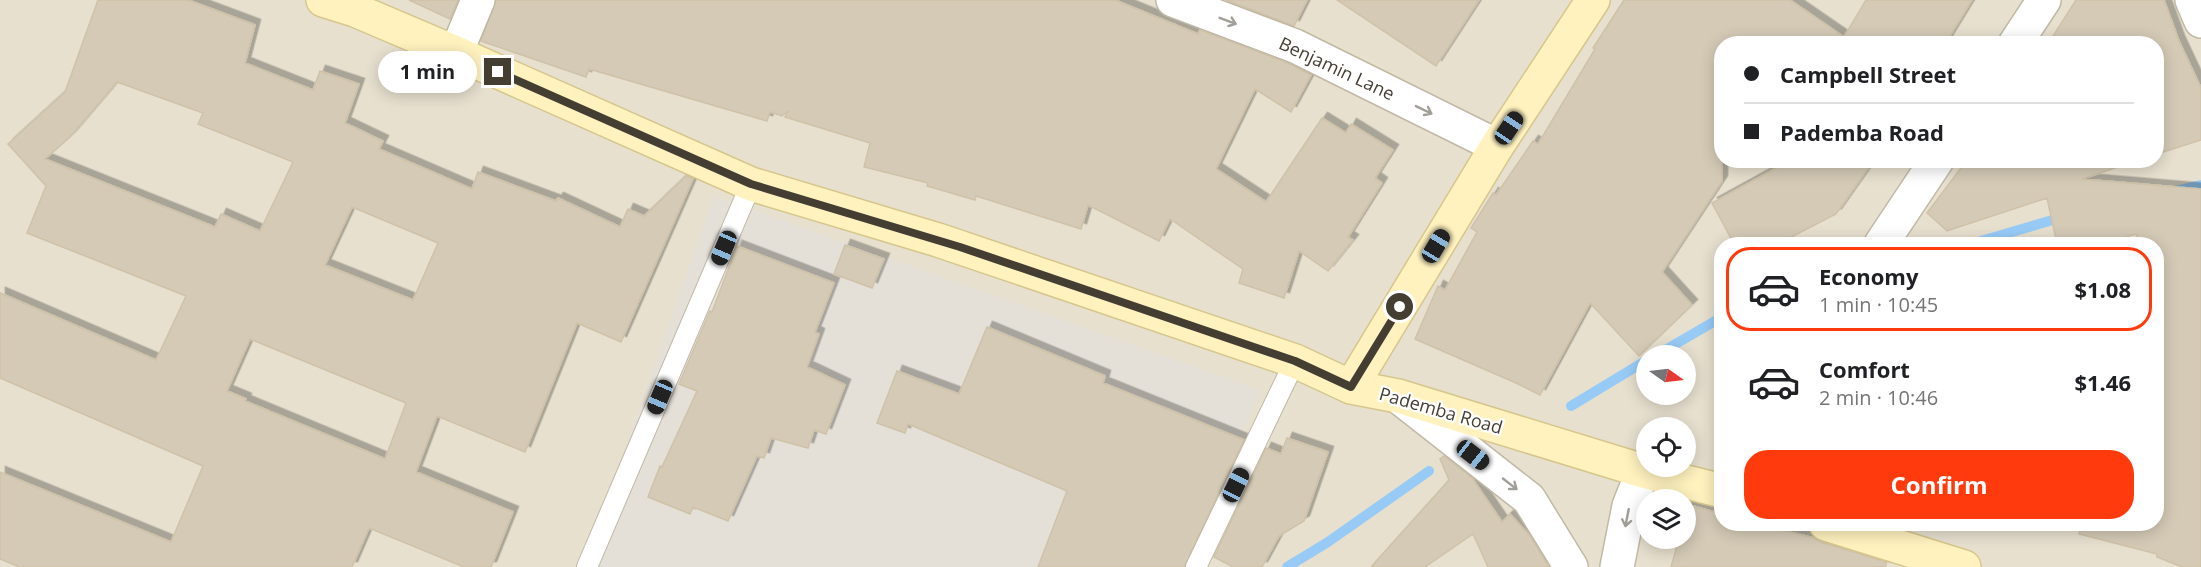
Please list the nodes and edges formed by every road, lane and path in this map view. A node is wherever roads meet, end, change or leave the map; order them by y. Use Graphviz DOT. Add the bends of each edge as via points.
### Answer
graph roads {
  1 [pos="323,0"];
  2 [pos="478,0"];
  3 [pos="1173,0"];
  4 [pos="1593,0"];
  5 [pos="2044,0"];
  6 [pos="2192,0"];
  7 [pos="2201,21"];
  8 [pos="2020,36"];
  9 [pos="456,53"];
  10 [pos="1497,146"];
  11 [pos="1932,168"];
  12 [pos="751,184"];
  13 [pos="1886,237"];
  14 [pos="1295,361"];
  15 [pos="1351,387"];
  16 [pos="1398,396"];
  17 [pos="1636,469"];
  18 [pos="1641,477"];
  19 [pos="1667,477"];
  20 [pos="1714,489"];
  21 [pos="1848,531"];
  22 [pos="587,567"];
  23 [pos="1196,567"];
  24 [pos="1571,567"];
  25 [pos="1617,567"];
  26 [pos="1964,567"];
  1 -- 9 [label="main road, Pademba Road"];
  2 -- 9 [label="street"];
  3 -- 10 [label="street, Benjamin Lane, one-way" via="1295,46"];
  4 -- 10 [label="main road"];
  5 -- 8 [label="street"];
  6 -- 7 [label="street"];
  9 -- 12 [label="main road, Pademba Road"];
  10 -- 15 [label="main road"];
  11 -- 13 [label="street"];
  12 -- 14 [label="main road, Pademba Road" via="938,240"];
  12 -- 22 [label="lane"];
  14 -- 15 [label="main road, Pademba Road"];
  14 -- 23 [label="lane"];
  15 -- 16 [label="main road, Pademba Road"];
  16 -- 17 [label="main road, Pademba Road"];
  16 -- 24 [label="street, one-way" via="1529,499"];
  18 -- 25 [label="street, one-way" via="1629,506"];
  19 -- 20 [label="main road, Pademba Road"];
  21 -- 26 [label="main road"];
}
